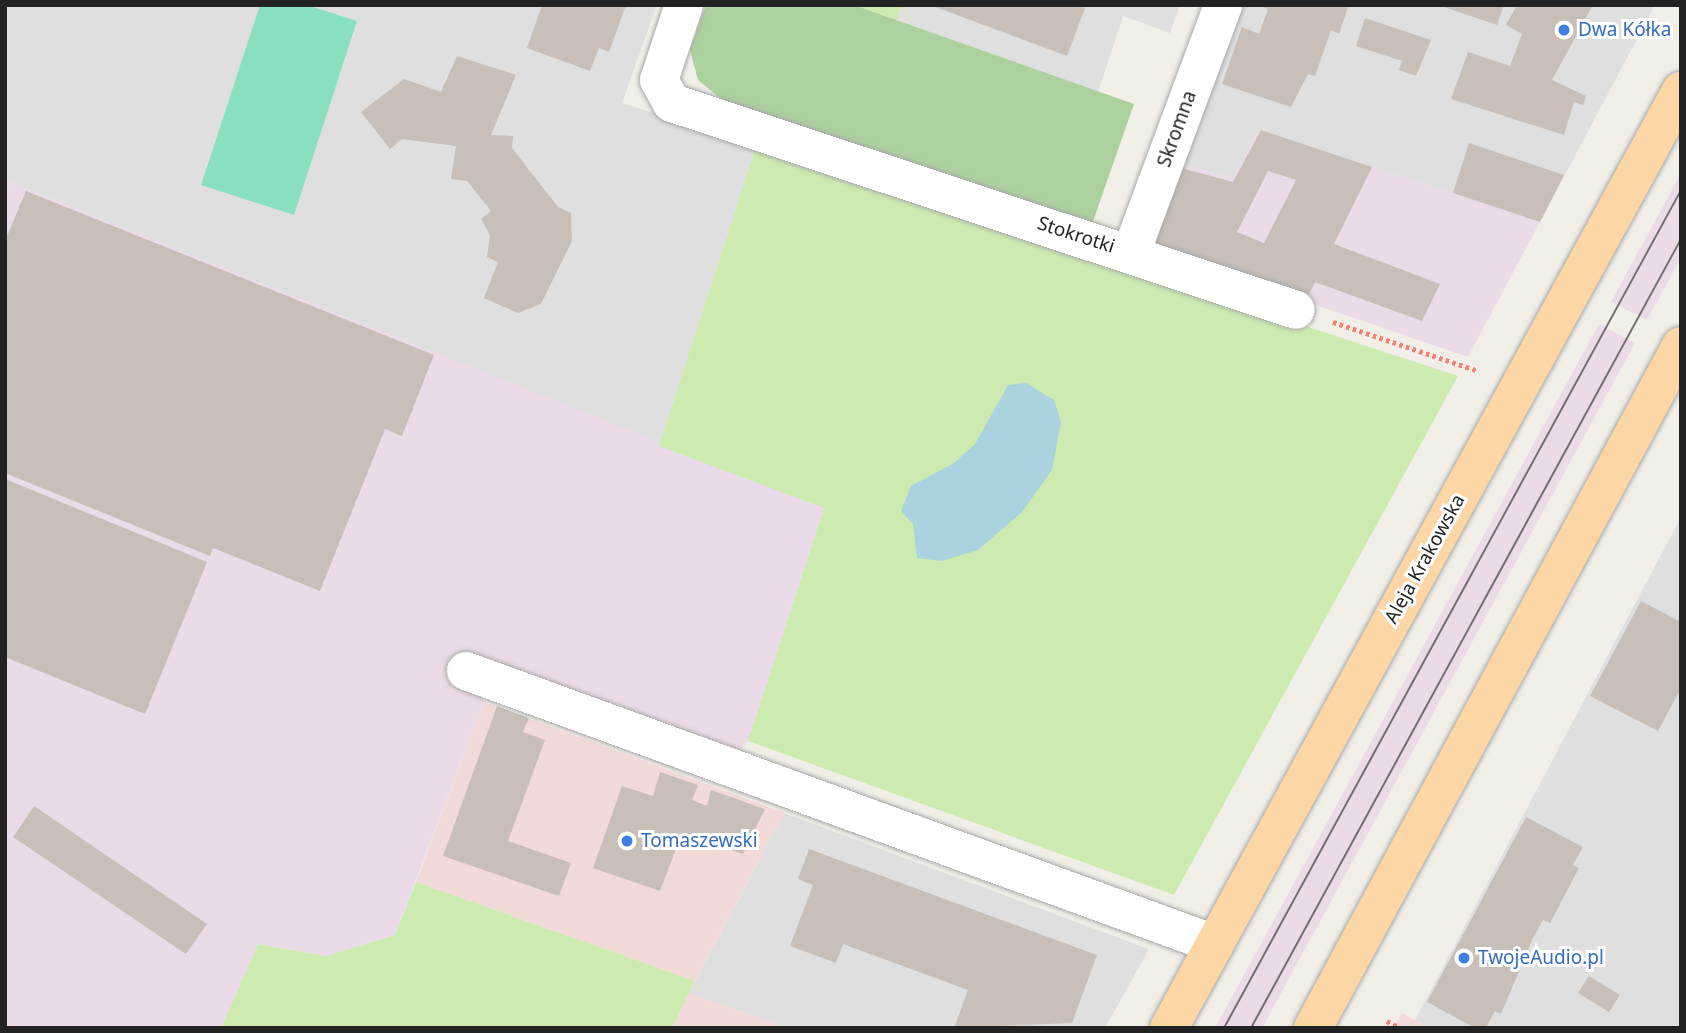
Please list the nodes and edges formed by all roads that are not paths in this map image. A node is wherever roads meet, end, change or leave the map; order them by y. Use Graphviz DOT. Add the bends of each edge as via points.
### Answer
graph roads {
  1 [pos="684,5"];
  2 [pos="1223,5"];
  3 [pos="1681,91"];
  4 [pos="1131,253"];
  5 [pos="1296,310"];
  6 [pos="1681,346"];
  7 [pos="466,671"];
  8 [pos="1215,944"];
  9 [pos="1169,1028"];
  10 [pos="1313,1028"];
  1 -- 4 [label="street, Stokrotki" via="659,80 672,103"];
  2 -- 4 [label="street, Skromna"];
  3 -- 8 [label="main road, Aleja Krakowska"];
  4 -- 5 [label="street, Stokrotki"];
  6 -- 10 [label="main road"];
  7 -- 8 [label="street"];
  8 -- 9 [label="main road, Aleja Krakowska"];
}
